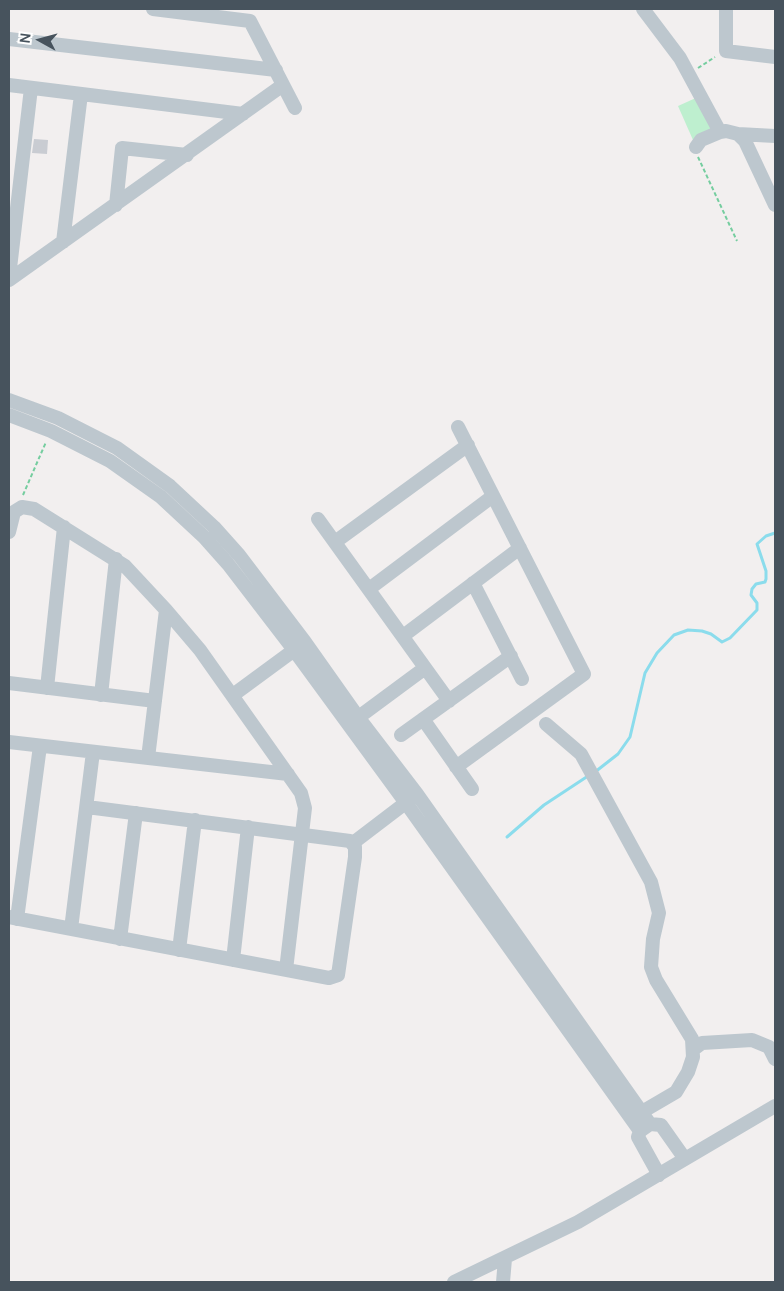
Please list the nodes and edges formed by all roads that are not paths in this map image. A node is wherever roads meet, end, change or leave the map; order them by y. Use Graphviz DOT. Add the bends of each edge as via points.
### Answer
graph roads {
  1 [pos="152,9"];
  2 [pos="643,9"];
  3 [pos="726,9"];
  4 [pos="9,39"];
  5 [pos="775,57"];
  6 [pos="276,70"];
  7 [pos="9,85"];
  8 [pos="283,85"];
  9 [pos="31,88"];
  10 [pos="81,94"];
  11 [pos="295,108"];
  12 [pos="243,114"];
  13 [pos="720,132"];
  14 [pos="738,134"];
  15 [pos="775,136"];
  16 [pos="696,147"];
  17 [pos="187,155"];
  18 [pos="116,205"];
  19 [pos="775,205"];
  20 [pos="63,242"];
  21 [pos="9,279"];
  22 [pos="9,400"];
  23 [pos="9,415"];
  24 [pos="58,418"];
  25 [pos="458,427"];
  26 [pos="51,431"];
  27 [pos="468,445"];
  28 [pos="170,486"];
  29 [pos="493,496"];
  30 [pos="162,497"];
  31 [pos="318,519"];
  32 [pos="64,527"];
  33 [pos="9,532"];
  34 [pos="335,542"];
  35 [pos="520,548"];
  36 [pos="116,559"];
  37 [pos="473,583"];
  38 [pos="369,589"];
  39 [pos="166,610"];
  40 [pos="403,636"];
  41 [pos="305,642"];
  42 [pos="294,650"];
  43 [pos="510,656"];
  44 [pos="426,668"];
  45 [pos="522,679"];
  46 [pos="9,683"];
  47 [pos="47,688"];
  48 [pos="101,695"];
  49 [pos="233,695"];
  50 [pos="449,700"];
  51 [pos="155,701"];
  52 [pos="423,719"];
  53 [pos="353,721"];
  54 [pos="546,724"];
  55 [pos="401,735"];
  56 [pos="9,742"];
  57 [pos="40,746"];
  58 [pos="93,752"];
  59 [pos="148,758"];
  60 [pos="456,767"];
  61 [pos="288,774"];
  62 [pos="472,789"];
  63 [pos="411,798"];
  64 [pos="87,807"];
  65 [pos="136,813"];
  66 [pos="195,820"];
  67 [pos="248,827"];
  68 [pos="302,833"];
  69 [pos="353,843"];
  70 [pos="13,918"];
  71 [pos="72,929"];
  72 [pos="120,939"];
  73 [pos="179,950"];
  74 [pos="233,960"];
  75 [pos="286,970"];
  76 [pos="694,1049"];
  77 [pos="775,1060"];
  78 [pos="775,1106"];
  79 [pos="636,1116"];
  80 [pos="645,1128"];
  81 [pos="685,1159"];
  82 [pos="659,1175"];
  83 [pos="505,1259"];
  84 [pos="454,1282"];
  85 [pos="503,1282"];
  1 -- 6 [label="street" via="250,21"];
  2 -- 13 [label="street" via="690,74"];
  3 -- 5 [label="street" via="726,51"];
  4 -- 6 [label="street"];
  6 -- 8 [label="street"];
  7 -- 9 [label="street"];
  8 -- 11 [label="street"];
  8 -- 12 [label="street"];
  9 -- 10 [label="street"];
  9 -- 21 [label="street"];
  10 -- 12 [label="street"];
  10 -- 20 [label="street"];
  12 -- 17 [label="street"];
  13 -- 14 [label="street" via="726,130"];
  13 -- 16 [label="street" via="701,140"];
  14 -- 15 [label="street"];
  14 -- 19 [label="street" via="746,141"];
  17 -- 18 [label="street"];
  17 -- 18 [label="street" via="122,148"];
  18 -- 20 [label="street"];
  20 -- 21 [label="street"];
  22 -- 24 [label="street"];
  23 -- 26 [label="street"];
  24 -- 26 [label="street"];
  24 -- 28 [label="street" via="117,448"];
  25 -- 27 [label="street"];
  26 -- 30 [label="street" via="110,461"];
  27 -- 29 [label="street"];
  27 -- 34 [label="street"];
  28 -- 30 [label="street"];
  28 -- 41 [label="street" via="240,555"];
  29 -- 35 [label="street"];
  29 -- 38 [label="street"];
  30 -- 42 [label="street" via="228,564"];
  31 -- 34 [label="street"];
  32 -- 33 [label="street" via="34,509 22,507 11,516"];
  32 -- 36 [label="street"];
  32 -- 47 [label="street"];
  34 -- 38 [label="street"];
  35 -- 37 [label="street"];
  35 -- 60 [label="street" via="584,674"];
  36 -- 39 [label="street"];
  36 -- 48 [label="street"];
  37 -- 40 [label="street"];
  37 -- 43 [label="street"];
  38 -- 40 [label="street"];
  39 -- 49 [label="street"];
  39 -- 51 [label="street"];
  40 -- 44 [label="street"];
  41 -- 42 [label="street"];
  41 -- 53 [label="street"];
  42 -- 49 [label="street"];
  42 -- 53 [label="street"];
  43 -- 45 [label="street"];
  43 -- 50 [label="street"];
  44 -- 50 [label="street"];
  44 -- 53 [label="street"];
  46 -- 47 [label="street"];
  47 -- 48 [label="street"];
  48 -- 51 [label="street"];
  49 -- 61 [label="street"];
  50 -- 52 [label="street"];
  51 -- 59 [label="street"];
  52 -- 55 [label="street"];
  52 -- 60 [label="street"];
  53 -- 63 [label="street"];
  54 -- 76 [label="street" via="581,754 651,882 659,913 653,939 652,967 656,980 692,1039"];
  56 -- 57 [label="street"];
  57 -- 58 [label="street"];
  57 -- 70 [label="street"];
  58 -- 59 [label="street"];
  58 -- 64 [label="street"];
  59 -- 61 [label="street"];
  60 -- 62 [label="street"];
  61 -- 68 [label="street" via="305,804"];
  63 -- 69 [label="street"];
  63 -- 79 [label="street"];
  64 -- 65 [label="street"];
  64 -- 71 [label="street"];
  65 -- 66 [label="street"];
  65 -- 72 [label="street"];
  66 -- 67 [label="street"];
  66 -- 73 [label="street"];
  67 -- 68 [label="street"];
  67 -- 74 [label="street"];
  68 -- 69 [label="street" via="343,838"];
  68 -- 75 [label="street"];
  69 -- 75 [label="street" via="355,856 338,975 329,978"];
  70 -- 71 [label="street"];
  71 -- 72 [label="street"];
  72 -- 73 [label="street"];
  73 -- 74 [label="street"];
  74 -- 75 [label="street"];
  76 -- 77 [label="street" via="702,1043 752,1040 769,1047"];
  76 -- 79 [label="street" via="688,1072 676,1092"];
  78 -- 81 [label="street"];
  79 -- 80 [label="street"];
  80 -- 81 [label="street" via="660,1125"];
  80 -- 82 [label="street" via="638,1139"];
  81 -- 82 [label="street"];
  82 -- 83 [label="street"];
  83 -- 84 [label="street"];
  83 -- 85 [label="street"];
}
